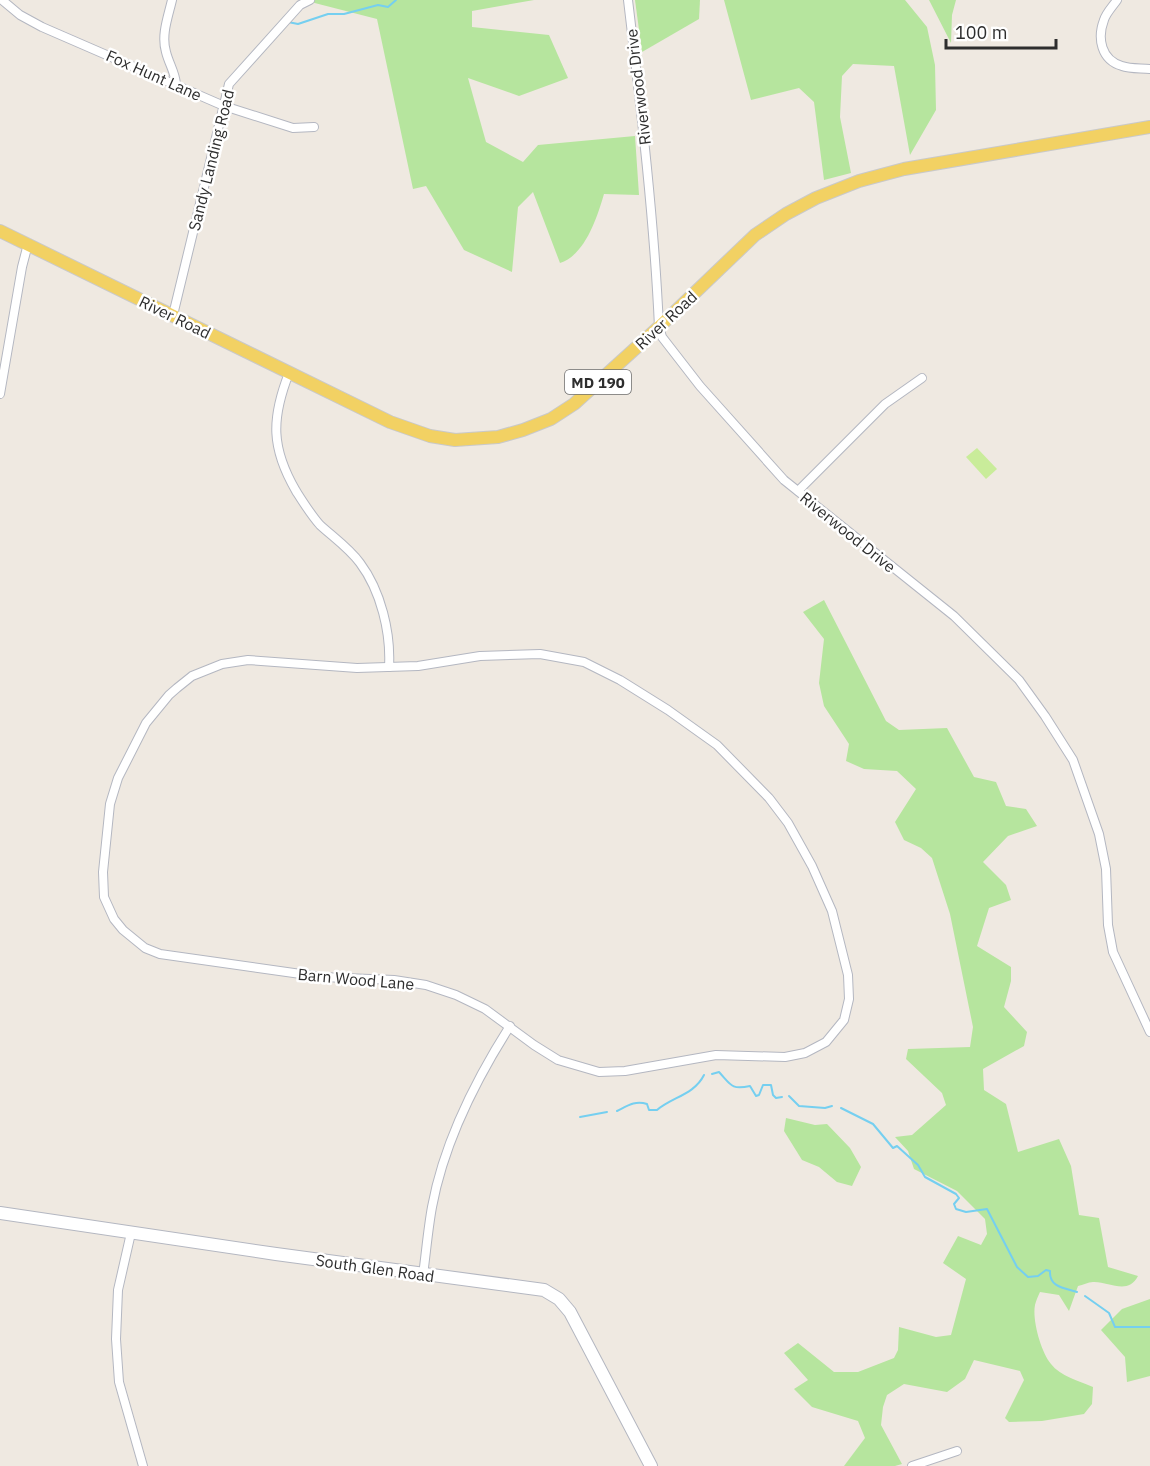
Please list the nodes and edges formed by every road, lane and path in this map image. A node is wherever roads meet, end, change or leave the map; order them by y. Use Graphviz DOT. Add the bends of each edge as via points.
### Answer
graph roads {
  1 [pos="2,0"];
  2 [pos="172,0"];
  3 [pos="310,0"];
  4 [pos="628,0"];
  5 [pos="1117,0"];
  6 [pos="1150,69"];
  7 [pos="176,84"];
  8 [pos="224,106"];
  9 [pos="1150,127"];
  10 [pos="314,128"];
  11 [pos="0,231"];
  12 [pos="28,244"];
  13 [pos="173,315"];
  14 [pos="659,327"];
  15 [pos="289,373"];
  16 [pos="922,378"];
  17 [pos="0,394"];
  18 [pos="798,491"];
  19 [pos="389,667"];
  20 [pos="510,1026"];
  21 [pos="1150,1032"];
  22 [pos="0,1213"];
  23 [pos="131,1233"];
  24 [pos="423,1275"];
  25 [pos="957,1451"];
  26 [pos="143,1466"];
  27 [pos="651,1466"];
  28 [pos="912,1466"];
  1 -- 7 [label="street, Fox Hunt Lane" via="42,27"];
  2 -- 7 [label="street" via="164,40"];
  3 -- 8 [label="street, Sandy Landing Road" via="300,5 229,84"];
  4 -- 14 [label="street, Riverwood Drive" via="653,217"];
  5 -- 6 [label="street" via="1104,18 1101,48 1109,60 1121,66"];
  7 -- 8 [label="street, Fox Hunt Lane"];
  8 -- 10 [label="street, Fox Hunt Lane" via="293,128"];
  8 -- 13 [label="street, Sandy Landing Road"];
  9 -- 14 [label="main road, River Road / MD 190" via="859,180 816,198 755,235"];
  11 -- 12 [label="main road, River Road / MD 190"];
  12 -- 13 [label="main road, River Road / MD 190"];
  12 -- 17 [label="street"];
  13 -- 15 [label="main road, River Road / MD 190"];
  14 -- 15 [label="main road, River Road / MD 190" via="574,404 551,419 498,437 455,440 430,436 390,422"];
  14 -- 18 [label="street, Riverwood Drive" via="662,337 700,386 749,443"];
  15 -- 19 [label="street" via="276,416 277,451 302,501 360,563 374,589 390,646"];
  16 -- 18 [label="street" via="885,404"];
  18 -- 21 [label="street, Riverwood Drive" via="954,616 1019,680 1045,716 1073,760 1100,834 1113,952"];
  19 -- 20 [label="street, Barn Wood Lane" via="327,667 248,660 222,664 192,676 169,694 146,723 129,754 110,804 104,897 123,930 145,948 160,954 322,977 394,980 426,986 456,995"];
  19 -- 20 [label="street, Barn Wood Lane" via="480,656 540,654 584,662 620,680 717,745 769,798 812,866 832,911 848,975 849,999 844,1020 826,1042 813,1050 785,1057 716,1055 599,1072 558,1060"];
  20 -- 24 [label="street" via="463,1111 446,1154 432,1206"];
  22 -- 23 [label="main road, South Glen Road"];
  23 -- 24 [label="main road, South Glen Road"];
  23 -- 26 [label="street" via="118,1290 116,1339 119,1382"];
  24 -- 27 [label="main road, South Glen Road" via="533,1287 559,1299 570,1312"];
  25 -- 28 [label="street"];
}
